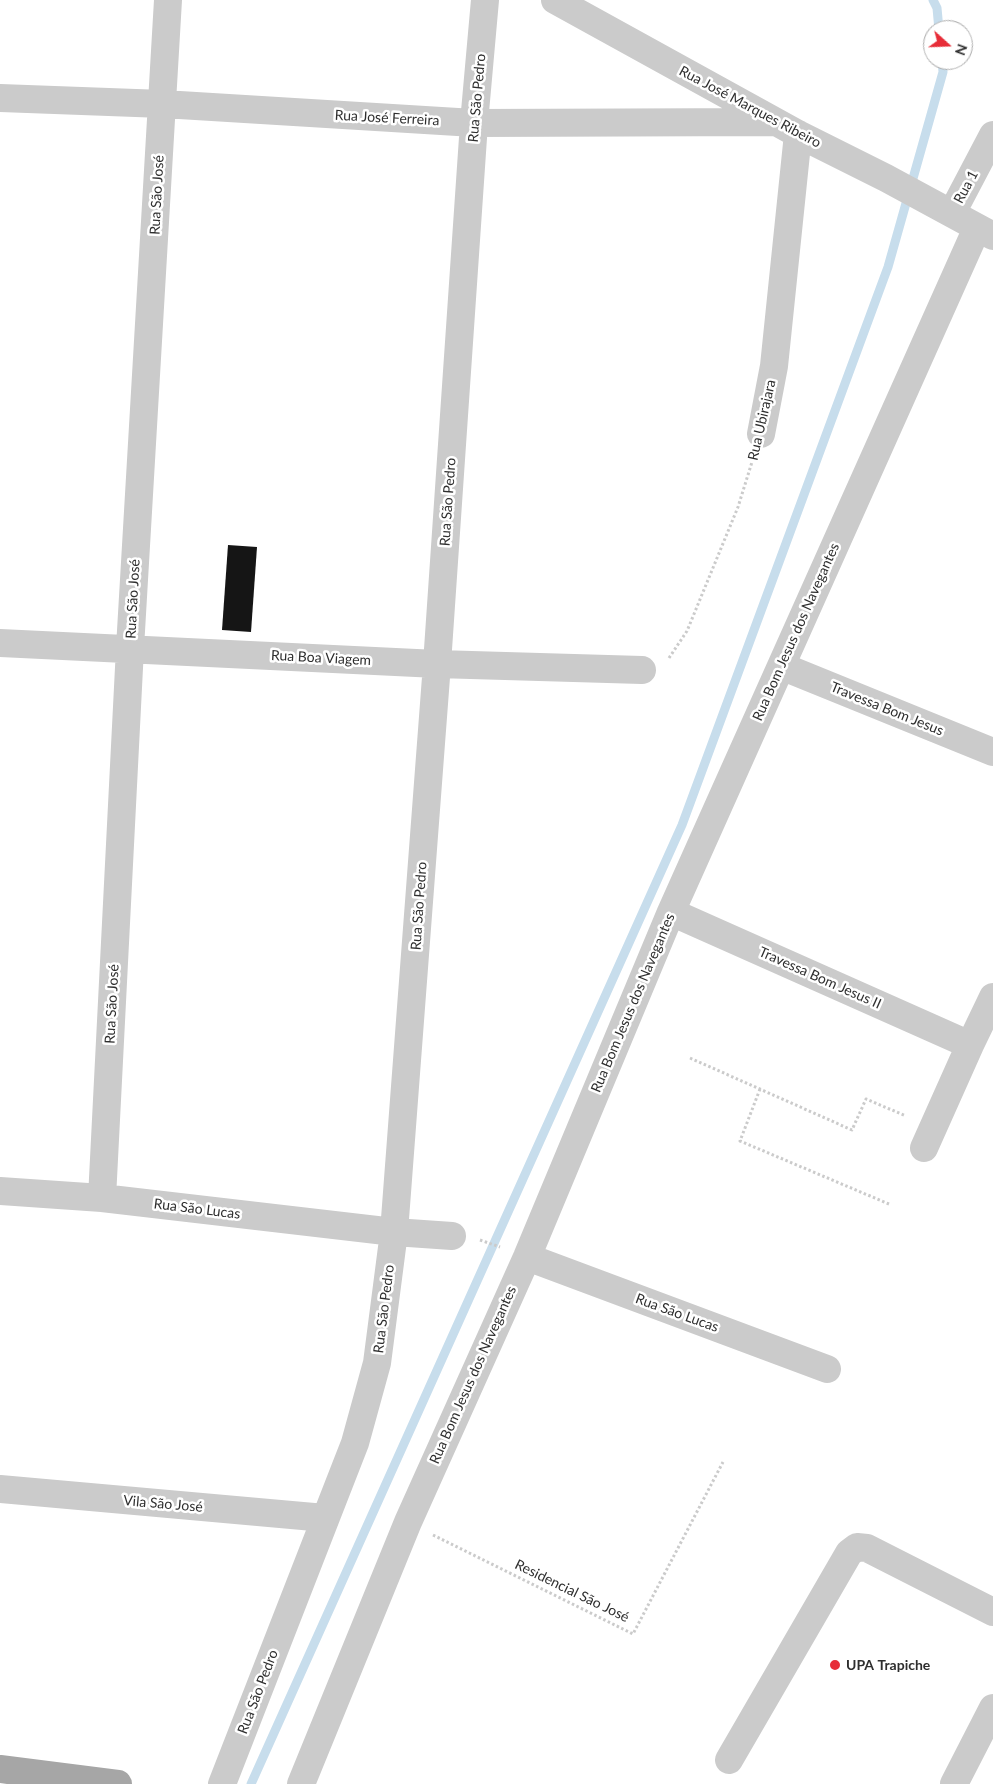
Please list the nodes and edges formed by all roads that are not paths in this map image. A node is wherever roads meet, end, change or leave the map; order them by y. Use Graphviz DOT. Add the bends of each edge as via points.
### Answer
graph roads {
  1 [pos="168,0"];
  2 [pos="485,0"];
  3 [pos="555,0"];
  4 [pos="0,98"];
  5 [pos="163,104"];
  6 [pos="474,123"];
  7 [pos="787,128"];
  8 [pos="993,135"];
  9 [pos="949,211"];
  10 [pos="985,232"];
  11 [pos="761,434"];
  12 [pos="0,643"];
  13 [pos="130,648"];
  14 [pos="437,664"];
  15 [pos="781,666"];
  16 [pos="642,670"];
  17 [pos="993,752"];
  18 [pos="670,912"];
  19 [pos="993,998"];
  20 [pos="970,1045"];
  21 [pos="929,1138"];
  22 [pos="0,1191"];
  23 [pos="102,1198"];
  24 [pos="394,1232"];
  25 [pos="465,1237"];
  26 [pos="515,1252"];
  27 [pos="827,1369"];
  28 [pos="0,1489"];
  29 [pos="325,1518"];
  30 [pos="993,1612"];
  31 [pos="993,1708"];
  32 [pos="728,1760"];
  33 [pos="0,1769"];
  34 [pos="118,1784"];
  35 [pos="222,1784"];
  36 [pos="300,1784"];
  37 [pos="954,1784"];
  1 -- 5 [label="street, Rua São José"];
  2 -- 6 [label="street, Rua São Pedro"];
  3 -- 7 [label="street, Rua José Marques Ribeiro"];
  4 -- 5 [label="street, Rua José Ferreira"];
  5 -- 6 [label="street, Rua José Ferreira"];
  5 -- 13 [label="street, Rua São José"];
  6 -- 7 [label="street, Rua José Ferreira"];
  6 -- 14 [label="street, Rua São Pedro"];
  7 -- 9 [label="street, Rua José Marques Ribeiro"];
  7 -- 11 [label="street, Rua Ubirajara" via="774,366"];
  8 -- 9 [label="street, Rua 1"];
  9 -- 10 [label="street, Rua José Marques Ribeiro"];
  10 -- 15 [label="street, Rua Bom Jesus dos Navegantes"];
  12 -- 13 [label="street, Rua Boa Viagem"];
  13 -- 14 [label="street, Rua Boa Viagem"];
  13 -- 23 [label="street, Rua São José"];
  14 -- 16 [label="street, Rua Boa Viagem"];
  14 -- 24 [label="street, Rua São Pedro"];
  15 -- 17 [label="street, Travessa Bom Jesus"];
  15 -- 18 [label="street, Rua Bom Jesus dos Navegantes"];
  18 -- 20 [label="street, Travessa Bom Jesus II"];
  18 -- 26 [label="street, Rua Bom Jesus dos Navegantes"];
  19 -- 20 [label="street"];
  20 -- 21 [label="street"];
  22 -- 23 [label="street, Rua São Lucas"];
  23 -- 24 [label="street, Rua São Lucas"];
  24 -- 25 [label="street, Rua São Lucas"];
  24 -- 29 [label="street, Rua São Pedro" via="377,1363 356,1443"];
  26 -- 27 [label="street, Rua São Lucas"];
  26 -- 36 [label="street, Rua Bom Jesus dos Navegantes"];
  28 -- 29 [label="street, Vila São José"];
  29 -- 35 [label="street, Rua São Pedro"];
  30 -- 32 [label="street" via="867,1548 857,1547 849,1553"];
  31 -- 37 [label="street"];
  33 -- 34 [label="main road"];
}
